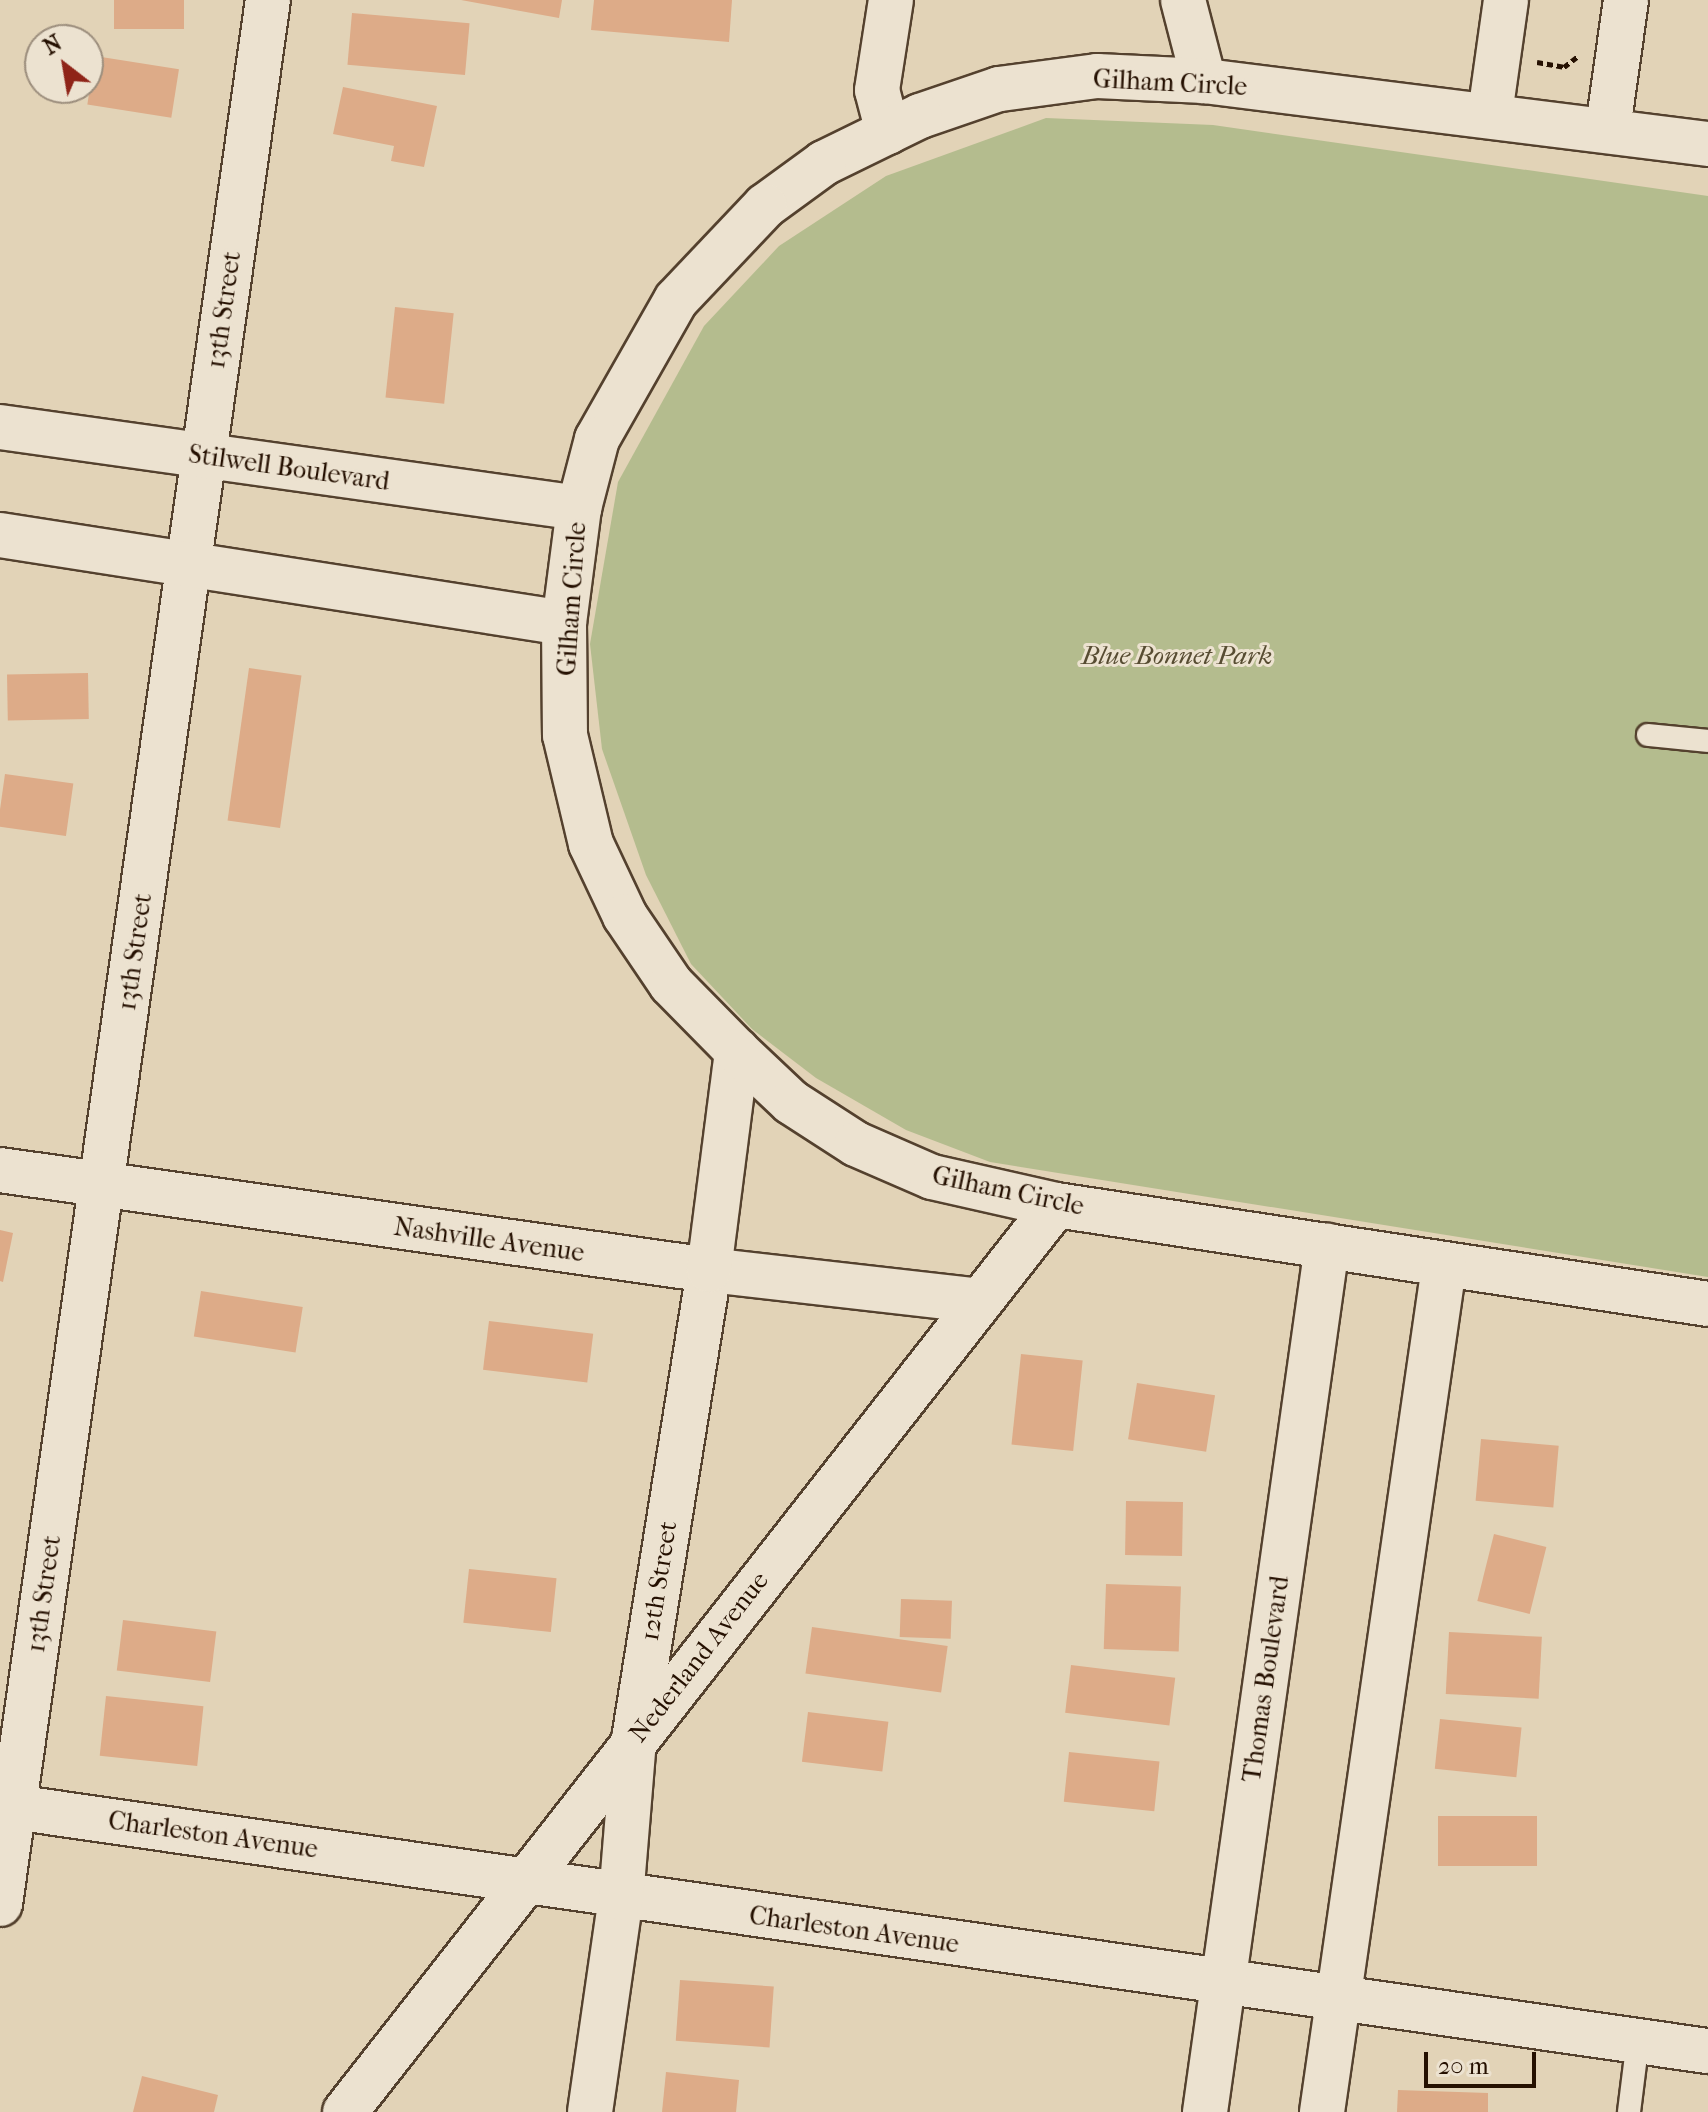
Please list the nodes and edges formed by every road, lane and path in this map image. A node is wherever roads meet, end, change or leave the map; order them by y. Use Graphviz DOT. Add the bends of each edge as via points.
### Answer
graph roads {
  1 [pos="268,0"];
  2 [pos="891,0"];
  3 [pos="1183,0"];
  4 [pos="1506,0"];
  5 [pos="1626,0"];
  6 [pos="1584,47"];
  7 [pos="1529,53"];
  8 [pos="1204,81"];
  9 [pos="1490,114"];
  10 [pos="1608,128"];
  11 [pos="888,132"];
  12 [pos="1708,144"];
  13 [pos="0,427"];
  14 [pos="203,457"];
  15 [pos="579,508"];
  16 [pos="0,535"];
  17 [pos="189,564"];
  18 [pos="564,623"];
  19 [pos="1648,735"];
  20 [pos="1708,741"];
  21 [pos="737,1051"];
  22 [pos="0,1170"];
  23 [pos="102,1187"];
  24 [pos="1056,1205"];
  25 [pos="1327,1246"];
  26 [pos="1444,1266"];
  27 [pos="709,1270"];
  28 [pos="980,1301"];
  29 [pos="1708,1304"];
  30 [pos="634,1739"];
  31 [pos="7,1806"];
  32 [pos="524,1879"];
  33 [pos="621,1898"];
  34 [pos="0,1904"];
  35 [pos="1224,1981"];
  36 [pos="1339,1997"];
  37 [pos="1638,2040"];
  38 [pos="1708,2051"];
  39 [pos="345,2112"];
  40 [pos="590,2112"];
  41 [pos="1205,2112"];
  42 [pos="1322,2112"];
  43 [pos="1629,2112"];
  1 -- 14 [label="street, 13th Street"];
  2 -- 11 [label="street" via="877,90"];
  3 -- 8 [label="street"];
  4 -- 9 [label="street"];
  5 -- 10 [label="street"];
  6 -- 7 [label="path" via="1564,67 1547,68"];
  8 -- 9 [label="street, Gilham Circle"];
  8 -- 11 [label="street, Gilham Circle" via="1097,76 999,89"];
  9 -- 10 [label="street, Gilham Circle"];
  10 -- 12 [label="street, Gilham Circle"];
  11 -- 15 [label="street, Gilham Circle" via="824,163 765,206 676,300 597,439"];
  13 -- 14 [label="street, Stilwell Boulevard"];
  14 -- 15 [label="street, Stilwell Boulevard"];
  14 -- 17 [label="street, 13th Street"];
  15 -- 18 [label="street, Gilham Circle"];
  16 -- 17 [label="street"];
  17 -- 18 [label="street"];
  17 -- 23 [label="street, 13th Street"];
  18 -- 21 [label="street, Gilham Circle" via="565,735 591,844 625,916 671,984"];
  19 -- 20 [label="lane"];
  21 -- 24 [label="street, Gilham Circle" via="791,1102 856,1144 932,1177"];
  21 -- 27 [label="street, 12th Street"];
  22 -- 23 [label="street, Nashville Avenue"];
  23 -- 27 [label="street, Nashville Avenue"];
  23 -- 31 [label="street, 13th Street"];
  24 -- 25 [label="street, Gilham Circle"];
  24 -- 28 [label="street, Nederland Avenue"];
  25 -- 26 [label="street, Gilham Circle"];
  25 -- 35 [label="street, Thomas Boulevard"];
  26 -- 29 [label="street, Gilham Circle"];
  26 -- 36 [label="street"];
  27 -- 28 [label="street, Nashville Avenue"];
  27 -- 30 [label="street, 12th Street"];
  28 -- 30 [label="street, Nederland Avenue"];
  30 -- 32 [label="street, Nederland Avenue"];
  30 -- 33 [label="street, 12th Street"];
  31 -- 32 [label="street, Charleston Avenue"];
  31 -- 34 [label="street, 13th Street"];
  32 -- 33 [label="street, Charleston Avenue"];
  32 -- 39 [label="street, Nederland Avenue"];
  33 -- 35 [label="street, Charleston Avenue"];
  33 -- 40 [label="street, 12th Street"];
  35 -- 36 [label="street, Charleston Avenue"];
  35 -- 41 [label="street, Thomas Boulevard"];
  36 -- 37 [label="street, Charleston Avenue"];
  36 -- 42 [label="street"];
  37 -- 38 [label="street, Charleston Avenue"];
  37 -- 43 [label="lane"];
}
